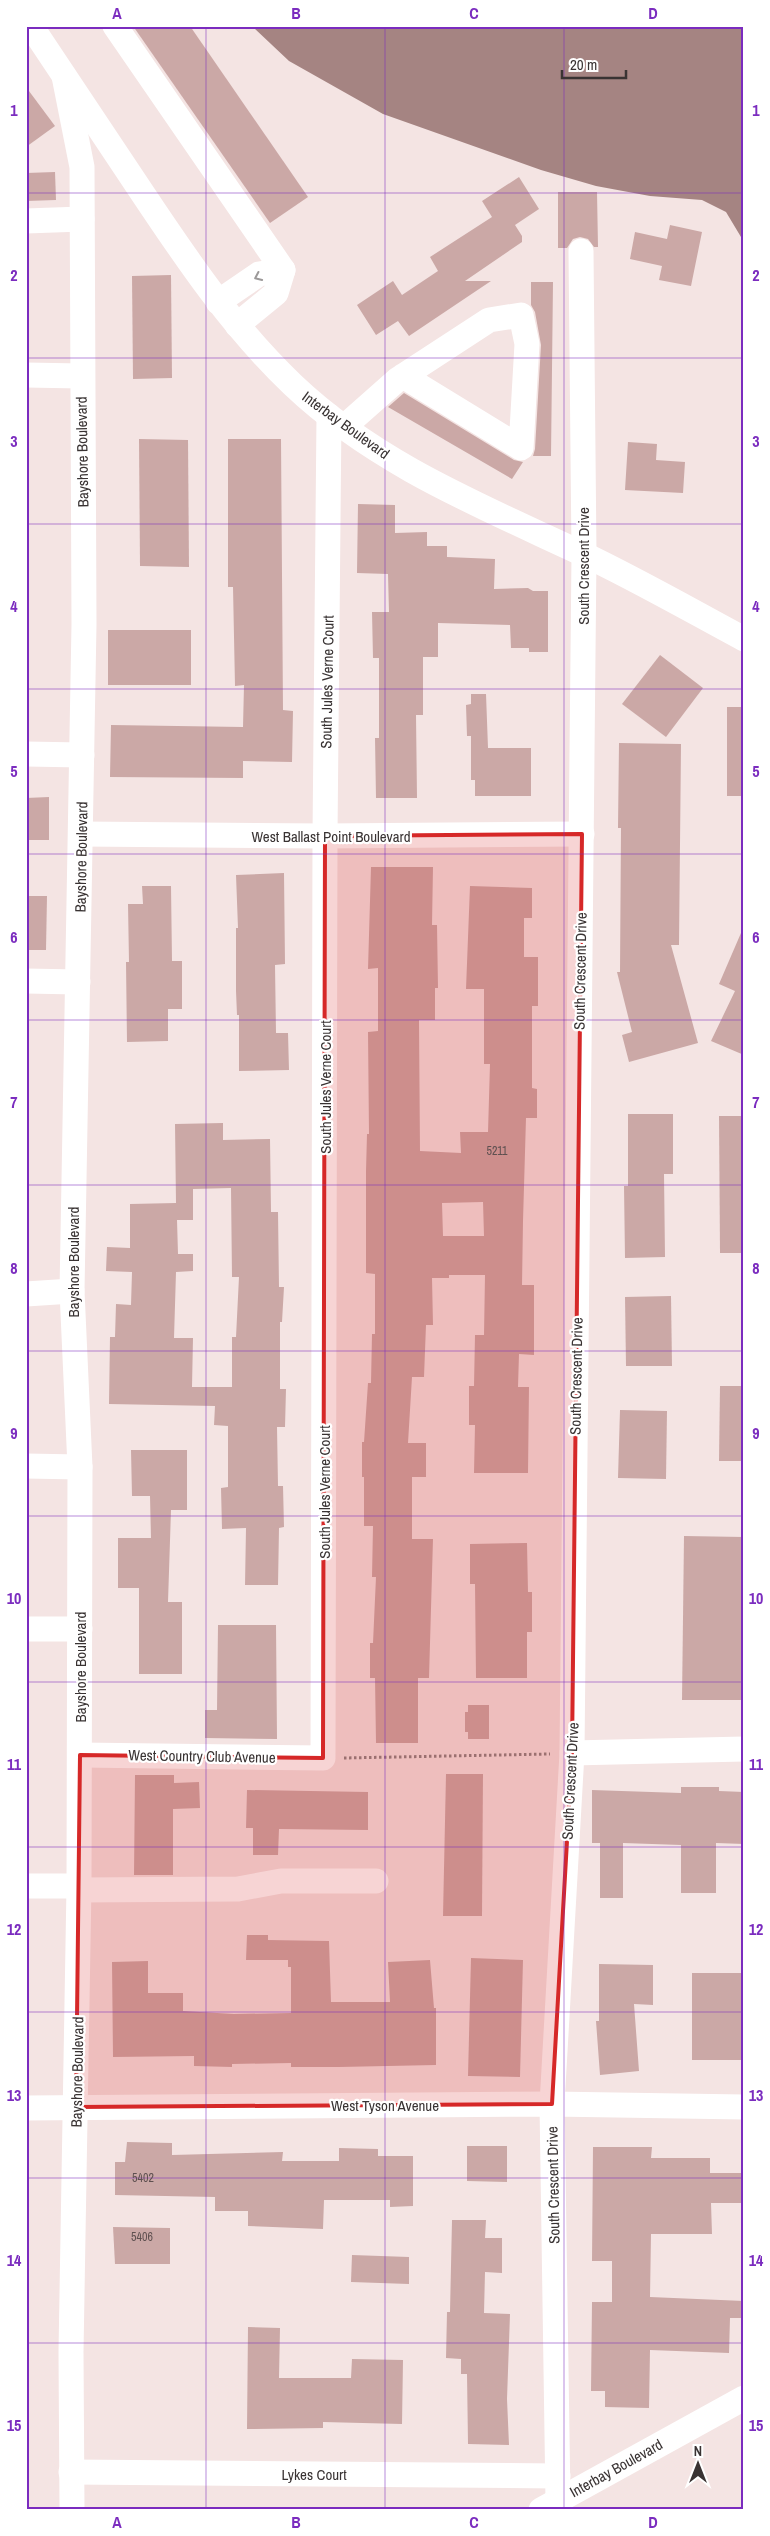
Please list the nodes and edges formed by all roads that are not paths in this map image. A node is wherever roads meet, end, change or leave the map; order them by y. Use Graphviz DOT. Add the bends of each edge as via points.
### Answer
graph roads {
  1 [pos="31,26"];
  2 [pos="115,26"];
  3 [pos="64,76"];
  4 [pos="76,219"];
  5 [pos="26,221"];
  6 [pos="581,251"];
  7 [pos="283,270"];
  8 [pos="218,302"];
  9 [pos="237,325"];
  10 [pos="26,375"];
  11 [pos="81,376"];
  12 [pos="403,376"];
  13 [pos="337,421"];
  14 [pos="584,554"];
  15 [pos="744,638"];
  16 [pos="26,754"];
  17 [pos="82,755"];
  18 [pos="81,834"];
  19 [pos="582,834"];
  20 [pos="325,836"];
  21 [pos="26,981"];
  22 [pos="78,982"];
  23 [pos="72,1291"];
  24 [pos="26,1294"];
  25 [pos="26,1466"];
  26 [pos="80,1467"];
  27 [pos="26,1629"];
  28 [pos="80,1629"];
  29 [pos="744,1749"];
  30 [pos="572,1753"];
  31 [pos="80,1755"];
  32 [pos="324,1758"];
  33 [pos="376,1882"];
  34 [pos="26,1886"];
  35 [pos="79,1888"];
  36 [pos="552,2104"];
  37 [pos="76,2107"];
  38 [pos="744,2107"];
  39 [pos="26,2108"];
  40 [pos="744,2398"];
  41 [pos="71,2472"];
  42 [pos="552,2496"];
  43 [pos="72,2510"];
  1 -- 3 [label="street, Bayshore Boulevard"];
  2 -- 7 [label="street"];
  3 -- 4 [label="street, Bayshore Boulevard" via="82,166"];
  3 -- 8 [label="street, Interbay Boulevard"];
  4 -- 5 [label="street"];
  4 -- 11 [label="street, Bayshore Boulevard"];
  6 -- 14 [label="street, South Crescent Drive"];
  7 -- 8 [label="street, one-way" via="259,274"];
  7 -- 9 [label="street" via="276,293"];
  8 -- 9 [label="street, Interbay Boulevard"];
  9 -- 13 [label="street, Interbay Boulevard" via="294,386"];
  10 -- 11 [label="street"];
  11 -- 17 [label="street, Bayshore Boulevard"];
  12 -- 12 [label="street" via="489,320 521,315 527,344 521,448"];
  12 -- 13 [label="street"];
  13 -- 14 [label="street, Interbay Boulevard" via="457,496"];
  13 -- 20 [label="street, South Jules Verne Court"];
  14 -- 15 [label="street, Interbay Boulevard"];
  14 -- 19 [label="street, South Crescent Drive"];
  16 -- 17 [label="street"];
  17 -- 18 [label="street, Bayshore Boulevard"];
  18 -- 20 [label="street, West Ballast Point Boulevard"];
  18 -- 22 [label="street, Bayshore Boulevard"];
  19 -- 20 [label="street, West Ballast Point Boulevard"];
  19 -- 30 [label="street, South Crescent Drive"];
  20 -- 32 [label="street, South Jules Verne Court"];
  21 -- 22 [label="street"];
  22 -- 23 [label="street, Bayshore Boulevard"];
  23 -- 24 [label="street"];
  23 -- 26 [label="street, Bayshore Boulevard"];
  25 -- 26 [label="street"];
  26 -- 28 [label="street, Bayshore Boulevard"];
  27 -- 28 [label="street"];
  28 -- 31 [label="street, Bayshore Boulevard"];
  29 -- 30 [label="street"];
  30 -- 36 [label="street, South Crescent Drive"];
  31 -- 32 [label="street, West Country Club Avenue"];
  31 -- 35 [label="street, Bayshore Boulevard"];
  33 -- 35 [label="street" via="281,1881 238,1888"];
  34 -- 35 [label="street"];
  35 -- 37 [label="street, Bayshore Boulevard"];
  36 -- 37 [label="street, West Tyson Avenue"];
  36 -- 38 [label="street, West Tyson Avenue"];
  36 -- 42 [label="street, South Crescent Drive"];
  37 -- 39 [label="street, West Tyson Avenue"];
  37 -- 41 [label="street, Bayshore Boulevard"];
  40 -- 42 [label="street, Interbay Boulevard"];
  41 -- 42 [label="street, Lykes Court"];
  41 -- 43 [label="street, Bayshore Boulevard"];
}
